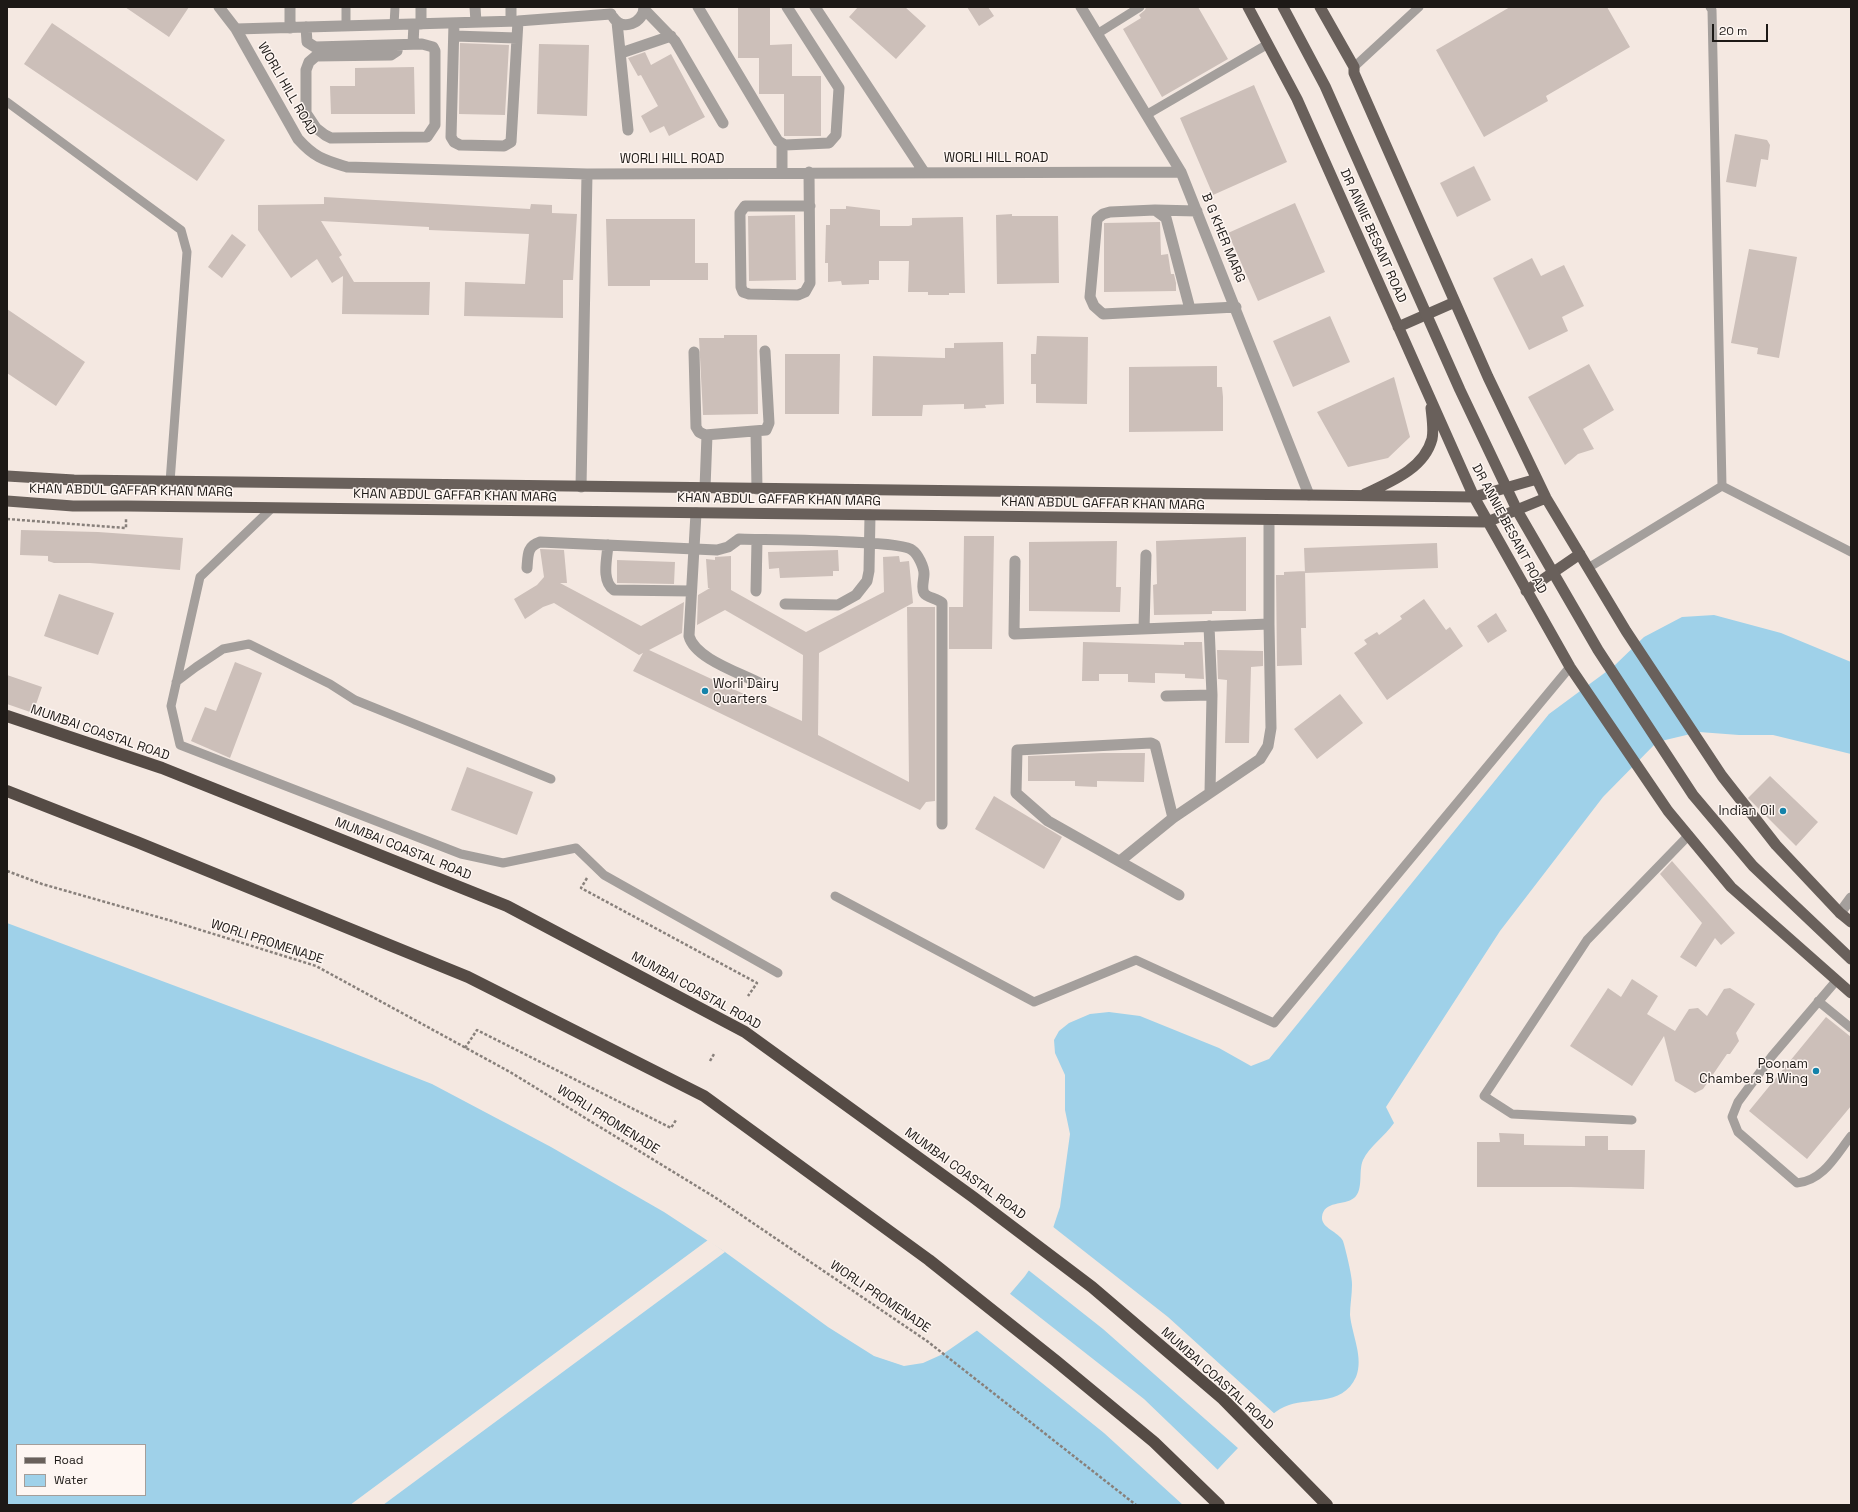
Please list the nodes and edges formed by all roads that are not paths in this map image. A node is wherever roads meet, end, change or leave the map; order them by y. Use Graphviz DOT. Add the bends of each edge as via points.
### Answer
graph roads {
  1 [pos="219,7"];
  2 [pos="290,7"];
  3 [pos="346,7"];
  4 [pos="394,7"];
  5 [pos="421,7"];
  6 [pos="475,7"];
  7 [pos="511,7"];
  8 [pos="698,7"];
  9 [pos="787,7"];
  10 [pos="815,7"];
  11 [pos="1081,7"];
  12 [pos="1140,7"];
  13 [pos="1248,7"];
  14 [pos="1283,7"];
  15 [pos="1320,7"];
  16 [pos="1419,7"];
  17 [pos="1710,7"];
  18 [pos="644,8"];
  19 [pos="581,12"];
  20 [pos="613,14"];
  21 [pos="515,21"];
  22 [pos="476,22"];
  23 [pos="454,23"];
  24 [pos="417,24"];
  25 [pos="394,25"];
  26 [pos="346,26"];
  27 [pos="306,27"];
  28 [pos="290,28"];
  29 [pos="236,29"];
  30 [pos="1097,34"];
  31 [pos="454,36"];
  32 [pos="671,36"];
  33 [pos="517,38"];
  34 [pos="413,44"];
  35 [pos="1268,44"];
  36 [pos="398,45"];
  37 [pos="621,54"];
  38 [pos="1354,67"];
  39 [pos="7,102"];
  40 [pos="1146,115"];
  41 [pos="722,123"];
  42 [pos="628,130"];
  43 [pos="782,144"];
  44 [pos="809,172"];
  45 [pos="924,172"];
  46 [pos="1181,172"];
  47 [pos="782,173"];
  48 [pos="587,174"];
  49 [pos="810,206"];
  50 [pos="1155,210"];
  51 [pos="1197,212"];
  52 [pos="1455,302"];
  53 [pos="1236,307"];
  54 [pos="1190,309"];
  55 [pos="1398,327"];
  56 [pos="765,351"];
  57 [pos="694,352"];
  58 [pos="1431,402"];
  59 [pos="756,431"];
  60 [pos="707,435"];
  61 [pos="7,476"];
  62 [pos="1537,479"];
  63 [pos="170,482"];
  64 [pos="1722,486"];
  65 [pos="581,487"];
  66 [pos="705,488"];
  67 [pos="757,489"];
  68 [pos="1308,495"];
  69 [pos="1362,496"];
  70 [pos="1474,497"];
  71 [pos="1546,498"];
  72 [pos="7,501"];
  73 [pos="272,508"];
  74 [pos="696,513"];
  75 [pos="870,515"];
  76 [pos="1269,520"];
  77 [pos="1487,522"];
  78 [pos="757,540"];
  79 [pos="869,544"];
  80 [pos="608,545"];
  81 [pos="694,549"];
  82 [pos="1851,552"];
  83 [pos="1580,554"];
  84 [pos="1146,555"];
  85 [pos="1015,561"];
  86 [pos="527,568"];
  87 [pos="1588,568"];
  88 [pos="691,591"];
  89 [pos="1526,591"];
  90 [pos="756,592"];
  91 [pos="785,604"];
  92 [pos="1269,624"];
  93 [pos="1209,626"];
  94 [pos="1144,629"];
  95 [pos="1570,668"];
  96 [pos="176,682"];
  97 [pos="762,684"];
  98 [pos="1212,695"];
  99 [pos="1166,696"];
  100 [pos="7,716"];
  101 [pos="551,779"];
  102 [pos="7,791"];
  103 [pos="1210,792"];
  104 [pos="1173,818"];
  105 [pos="942,824"];
  106 [pos="1689,835"];
  107 [pos="1120,861"];
  108 [pos="1179,895"];
  109 [pos="835,896"];
  110 [pos="1851,898"];
  111 [pos="1840,913"];
  112 [pos="1851,922"];
  113 [pos="1851,959"];
  114 [pos="778,973"];
  115 [pos="1836,981"];
  116 [pos="1851,994"];
  117 [pos="1818,1001"];
  118 [pos="1851,1028"];
  119 [pos="1632,1120"];
  120 [pos="1851,1136"];
  121 [pos="1219,1505"];
  122 [pos="1326,1505"];
  1 -- 29 [label="street, WORLI HILL ROAD"];
  2 -- 28 [label="street"];
  3 -- 26 [label="lane"];
  4 -- 25 [label="lane"];
  5 -- 24 [label="street"];
  6 -- 22 [label="street"];
  7 -- 21 [label="street"];
  8 -- 43 [label="street"];
  9 -- 43 [label="street" via="836,82 839,94 836,135 829,143"];
  10 -- 45 [label="street"];
  11 -- 30 [label="street, B G KHER MARG"];
  12 -- 30 [label="lane"];
  13 -- 35 [label="main road, DR ANNIE BESANT ROAD"];
  14 -- 113 [label="main road, DR ANNIE BESANT ROAD, bridge" via="1325,86 1460,390 1518,512 1598,650 1693,796 1754,866"];
  15 -- 38 [label="main road"];
  16 -- 38 [label="lane"];
  17 -- 64 [label="lane"];
  18 -- 20 [label="street" via="642,17 628,25"];
  18 -- 32 [label="street"];
  19 -- 20 [label="street"];
  19 -- 21 [label="street"];
  20 -- 37 [label="street"];
  21 -- 22 [label="street"];
  21 -- 33 [label="street"];
  22 -- 23 [label="street"];
  23 -- 24 [label="street"];
  23 -- 31 [label="street"];
  24 -- 25 [label="street"];
  24 -- 34 [label="street"];
  25 -- 26 [label="street"];
  26 -- 27 [label="street"];
  27 -- 28 [label="street"];
  27 -- 36 [label="street" via="307,42 316,47"];
  28 -- 29 [label="street"];
  29 -- 48 [label="street, WORLI HILL ROAD" via="298,139 311,153 326,161 348,167"];
  30 -- 40 [label="street, B G KHER MARG"];
  31 -- 33 [label="street"];
  31 -- 33 [label="street" via="451,137 460,145 504,146 511,142"];
  32 -- 37 [label="street"];
  32 -- 41 [label="street"];
  34 -- 36 [label="street"];
  34 -- 36 [label="street" via="432,47 435,51 435,125 427,137 331,138 316,128 306,113 306,70 312,59 316,56 391,55 397,51"];
  35 -- 40 [label="lane"];
  35 -- 55 [label="main road, DR ANNIE BESANT ROAD" via="1297,99"];
  37 -- 42 [label="street"];
  38 -- 52 [label="main road" via="1354,73"];
  39 -- 63 [label="lane" via="182,230 187,252"];
  40 -- 46 [label="street, B G KHER MARG"];
  43 -- 47 [label="street"];
  44 -- 45 [label="street, WORLI HILL ROAD"];
  44 -- 47 [label="street, WORLI HILL ROAD"];
  44 -- 49 [label="street"];
  45 -- 46 [label="street, WORLI HILL ROAD"];
  46 -- 51 [label="street, B G KHER MARG"];
  47 -- 48 [label="street, WORLI HILL ROAD"];
  48 -- 65 [label="street"];
  49 -- 49 [label="street" via="745,206 742,209 740,218 743,292 798,295 805,292 810,283"];
  50 -- 51 [label="street"];
  50 -- 54 [label="street" via="1166,218"];
  50 -- 54 [label="street" via="1110,212 1097,218 1090,297 1094,306 1103,314"];
  51 -- 53 [label="street, B G KHER MARG"];
  52 -- 55 [label="main road"];
  52 -- 62 [label="main road"];
  53 -- 54 [label="street"];
  53 -- 68 [label="street, B G KHER MARG"];
  55 -- 58 [label="main road, DR ANNIE BESANT ROAD"];
  56 -- 59 [label="street" via="769,423 766,430"];
  57 -- 60 [label="street" via="696,427 701,434"];
  58 -- 69 [label="main road" via="1432,438 1424,458 1401,476"];
  58 -- 70 [label="main road, DR ANNIE BESANT ROAD"];
  59 -- 60 [label="street"];
  59 -- 67 [label="street"];
  60 -- 66 [label="street"];
  61 -- 63 [label="main road, KHAN ABDUL GAFFAR KHAN MARG"];
  62 -- 70 [label="main road, KHAN ABDUL GAFFAR KHAN MARG"];
  62 -- 71 [label="main road"];
  63 -- 65 [label="main road, KHAN ABDUL GAFFAR KHAN MARG"];
  64 -- 82 [label="lane"];
  64 -- 87 [label="lane"];
  65 -- 66 [label="main road, KHAN ABDUL GAFFAR KHAN MARG"];
  66 -- 67 [label="main road, KHAN ABDUL GAFFAR KHAN MARG"];
  67 -- 68 [label="main road, KHAN ABDUL GAFFAR KHAN MARG"];
  68 -- 69 [label="main road, KHAN ABDUL GAFFAR KHAN MARG"];
  69 -- 70 [label="main road, KHAN ABDUL GAFFAR KHAN MARG"];
  70 -- 77 [label="main road, DR ANNIE BESANT ROAD"];
  71 -- 77 [label="main road, KHAN ABDUL GAFFAR KHAN MARG"];
  71 -- 83 [label="main road"];
  72 -- 73 [label="main road, KHAN ABDUL GAFFAR KHAN MARG" via="73,506"];
  73 -- 74 [label="main road, KHAN ABDUL GAFFAR KHAN MARG"];
  73 -- 96 [label="lane" via="200,577"];
  74 -- 75 [label="main road, KHAN ABDUL GAFFAR KHAN MARG"];
  74 -- 81 [label="street"];
  75 -- 76 [label="main road, KHAN ABDUL GAFFAR KHAN MARG"];
  75 -- 79 [label="street"];
  76 -- 77 [label="main road, KHAN ABDUL GAFFAR KHAN MARG"];
  76 -- 92 [label="street"];
  77 -- 89 [label="main road, DR ANNIE BESANT ROAD"];
  78 -- 79 [label="street"];
  78 -- 81 [label="street" via="739,540 717,550"];
  78 -- 90 [label="street"];
  79 -- 91 [label="street" via="867,581 856,595 838,605"];
  79 -- 105 [label="street" via="911,548 916,553 924,572 923,591 942,603"];
  80 -- 81 [label="street"];
  80 -- 86 [label="street" via="540,542 529,549"];
  80 -- 88 [label="street" via="606,578 614,590"];
  81 -- 88 [label="street"];
  83 -- 87 [label="main road"];
  83 -- 89 [label="main road"];
  84 -- 94 [label="street"];
  85 -- 94 [label="street" via="1014,634"];
  87 -- 111 [label="main road" via="1626,631 1722,776 1776,845"];
  88 -- 97 [label="street" via="691,644 701,654"];
  89 -- 95 [label="main road, DR ANNIE BESANT ROAD"];
  92 -- 93 [label="street"];
  92 -- 103 [label="street" via="1271,728 1268,746 1260,759"];
  93 -- 94 [label="street"];
  93 -- 98 [label="street"];
  95 -- 106 [label="main road, DR ANNIE BESANT ROAD" via="1668,811"];
  95 -- 109 [label="lane" via="1274,1024 1136,960 1034,1002"];
  96 -- 101 [label="lane" via="223,649 249,644 330,684 355,700"];
  96 -- 114 [label="lane" via="171,706 180,745 461,854 503,863 576,848 604,875"];
  98 -- 99 [label="street"];
  98 -- 103 [label="street"];
  100 -- 122 [label="highway, MUMBAI COASTAL ROAD" via="162,768 507,906 745,1032 973,1197 1092,1287 1222,1399"];
  102 -- 121 [label="highway" via="468,977 704,1096 929,1260 1154,1442"];
  103 -- 104 [label="street"];
  104 -- 107 [label="street"];
  104 -- 107 [label="street" via="1155,745 1151,743 1017,750 1016,793 1048,821"];
  106 -- 115 [label="main road, DR ANNIE BESANT ROAD" via="1731,887"];
  106 -- 119 [label="lane" via="1587,940 1484,1096 1512,1114"];
  107 -- 108 [label="street"];
  110 -- 111 [label="street"];
  111 -- 112 [label="main road"];
  115 -- 116 [label="main road, DR ANNIE BESANT ROAD"];
  115 -- 117 [label="lane"];
  117 -- 118 [label="lane"];
  117 -- 120 [label="lane" via="1772,1056 1738,1102 1732,1117 1738,1132 1797,1183 1808,1182 1822,1174"];
}
